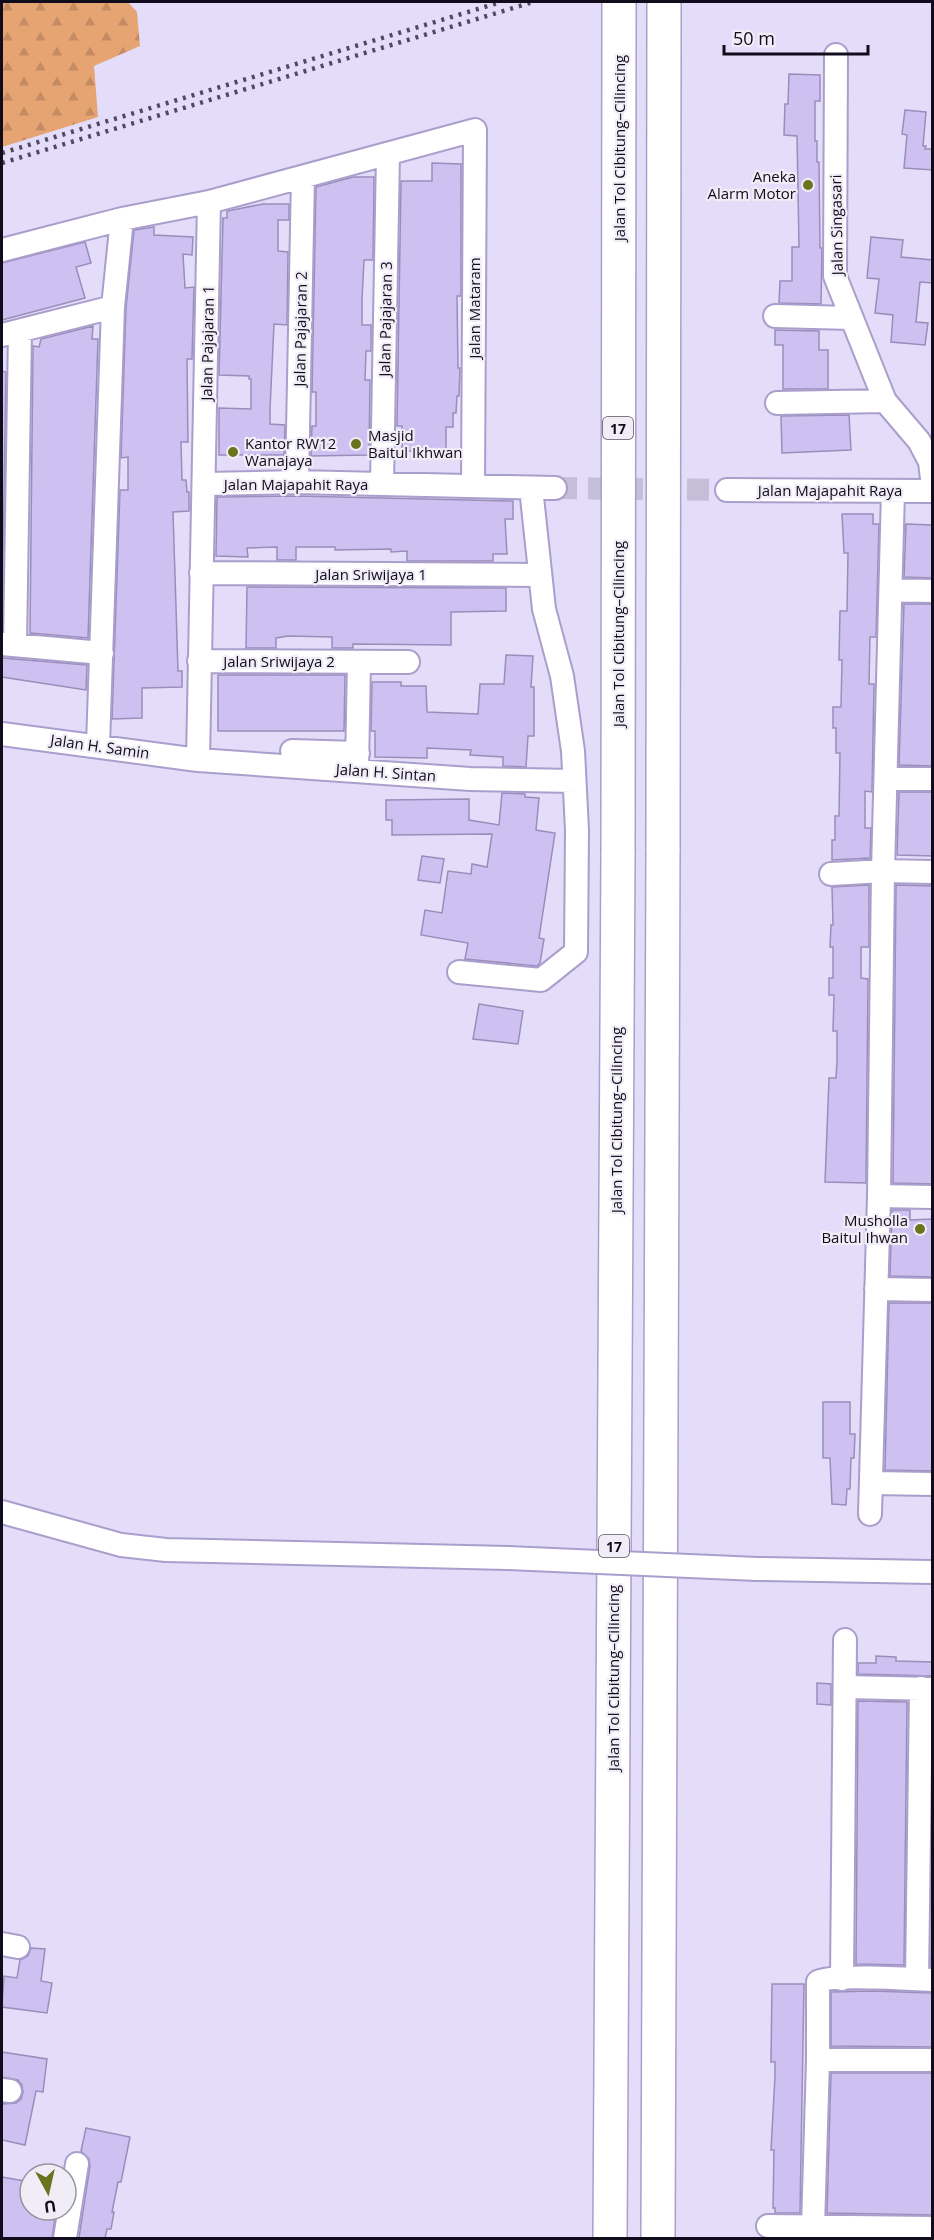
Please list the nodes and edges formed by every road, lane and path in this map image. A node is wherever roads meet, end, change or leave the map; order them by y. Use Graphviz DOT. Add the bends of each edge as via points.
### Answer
graph roads {
  1 [pos="619,2"];
  2 [pos="664,2"];
  3 [pos="836,55"];
  4 [pos="388,154"];
  5 [pos="303,177"];
  6 [pos="209,202"];
  7 [pos="122,219"];
  8 [pos="2,250"];
  9 [pos="113,307"];
  10 [pos="775,316"];
  11 [pos="851,318"];
  12 [pos="11,333"];
  13 [pos="885,401"];
  14 [pos="777,404"];
  15 [pos="933,478"];
  16 [pos="297,482"];
  17 [pos="205,484"];
  18 [pos="382,484"];
  19 [pos="473,486"];
  20 [pos="531,488"];
  21 [pos="555,488"];
  22 [pos="727,490"];
  23 [pos="893,491"];
  24 [pos="933,491"];
  25 [pos="201,573"];
  26 [pos="540,575"];
  27 [pos="891,590"];
  28 [pos="933,591"];
  29 [pos="8,644"];
  30 [pos="102,653"];
  31 [pos="199,661"];
  32 [pos="359,662"];
  33 [pos="408,662"];
  34 [pos="2,734"];
  35 [pos="99,745"];
  36 [pos="198,754"];
  37 [pos="358,761"];
  38 [pos="887,779"];
  39 [pos="933,779"];
  40 [pos="574,781"];
  41 [pos="883,871"];
  42 [pos="933,872"];
  43 [pos="831,874"];
  44 [pos="459,972"];
  45 [pos="879,1196"];
  46 [pos="933,1197"];
  47 [pos="876,1289"];
  48 [pos="933,1290"];
  49 [pos="872,1483"];
  50 [pos="933,1484"];
  51 [pos="2,1512"];
  52 [pos="870,1514"];
  53 [pos="933,1572"];
  54 [pos="845,1640"];
  55 [pos="845,1687"];
  56 [pos="927,1688"];
  57 [pos="842,1979"];
  58 [pos="925,1980"];
  59 [pos="818,2060"];
  60 [pos="933,2060"];
  61 [pos="68,2222"];
  62 [pos="768,2226"];
  63 [pos="813,2227"];
  64 [pos="933,2228"];
  65 [pos="65,2238"];
  66 [pos="610,2238"];
  67 [pos="658,2238"];
  1 -- 66 [label="highway, Jalan Tol Cibitung–Cilincing / 17, bridge"];
  2 -- 67 [label="highway, bridge"];
  3 -- 11 [label="street, Jalan Singasari" via="835,276"];
  4 -- 5 [label="street"];
  4 -- 18 [label="street, Jalan Pajajaran 3"];
  4 -- 19 [label="street, Jalan Mataram" via="475,130"];
  5 -- 6 [label="street"];
  5 -- 16 [label="street, Jalan Pajajaran 2"];
  6 -- 7 [label="street"];
  6 -- 17 [label="street, Jalan Pajajaran 1"];
  7 -- 8 [label="street"];
  7 -- 9 [label="street"];
  9 -- 12 [label="street"];
  9 -- 30 [label="street"];
  10 -- 11 [label="street"];
  11 -- 13 [label="street, Jalan Singasari"];
  12 -- 29 [label="street"];
  13 -- 14 [label="street"];
  13 -- 15 [label="street, Jalan Singasari" via="919,441"];
  16 -- 17 [label="street, Jalan Majapahit Raya"];
  16 -- 18 [label="street, Jalan Majapahit Raya"];
  17 -- 25 [label="street, Jalan Majapahit Raya"];
  18 -- 19 [label="street, Jalan Majapahit Raya"];
  19 -- 20 [label="street, Jalan Majapahit Raya"];
  20 -- 21 [label="street, Jalan Majapahit Raya"];
  20 -- 26 [label="street"];
  22 -- 23 [label="street, Jalan Majapahit Raya"];
  23 -- 24 [label="street, Jalan Majapahit Raya"];
  23 -- 27 [label="street"];
  25 -- 26 [label="street, Jalan Sriwijaya 1"];
  25 -- 31 [label="street, Jalan Majapahit Raya"];
  26 -- 40 [label="street" via="544,609 562,676"];
  27 -- 28 [label="street"];
  27 -- 38 [label="street"];
  29 -- 30 [label="street"];
  30 -- 35 [label="street"];
  31 -- 32 [label="street, Jalan Sriwijaya 2"];
  31 -- 36 [label="street, Jalan Majapahit Raya"];
  32 -- 33 [label="street, Jalan Sriwijaya 2"];
  32 -- 37 [label="street"];
  34 -- 35 [label="street, Jalan H. Samin"];
  35 -- 36 [label="street, Jalan H. Samin"];
  36 -- 37 [label="street, Jalan H. Samin"];
  37 -- 40 [label="street, Jalan H. Sintan" via="470,779"];
  38 -- 39 [label="street"];
  38 -- 41 [label="street"];
  40 -- 44 [label="street" via="576,952 542,980"];
  41 -- 42 [label="street"];
  41 -- 43 [label="street"];
  41 -- 45 [label="street"];
  45 -- 46 [label="street"];
  45 -- 47 [label="street"];
  47 -- 48 [label="street"];
  47 -- 49 [label="street"];
  49 -- 50 [label="street"];
  49 -- 52 [label="street"];
  51 -- 53 [label="street, bridge" via="121,1545 166,1550"];
  54 -- 55 [label="street"];
  55 -- 56 [label="street"];
  55 -- 57 [label="street"];
  56 -- 58 [label="street"];
  57 -- 58 [label="street"];
  57 -- 59 [label="street" via="818,1982"];
  59 -- 60 [label="street"];
  59 -- 63 [label="street"];
  61 -- 65 [label="street"];
  62 -- 63 [label="street"];
  63 -- 64 [label="street"];
}
